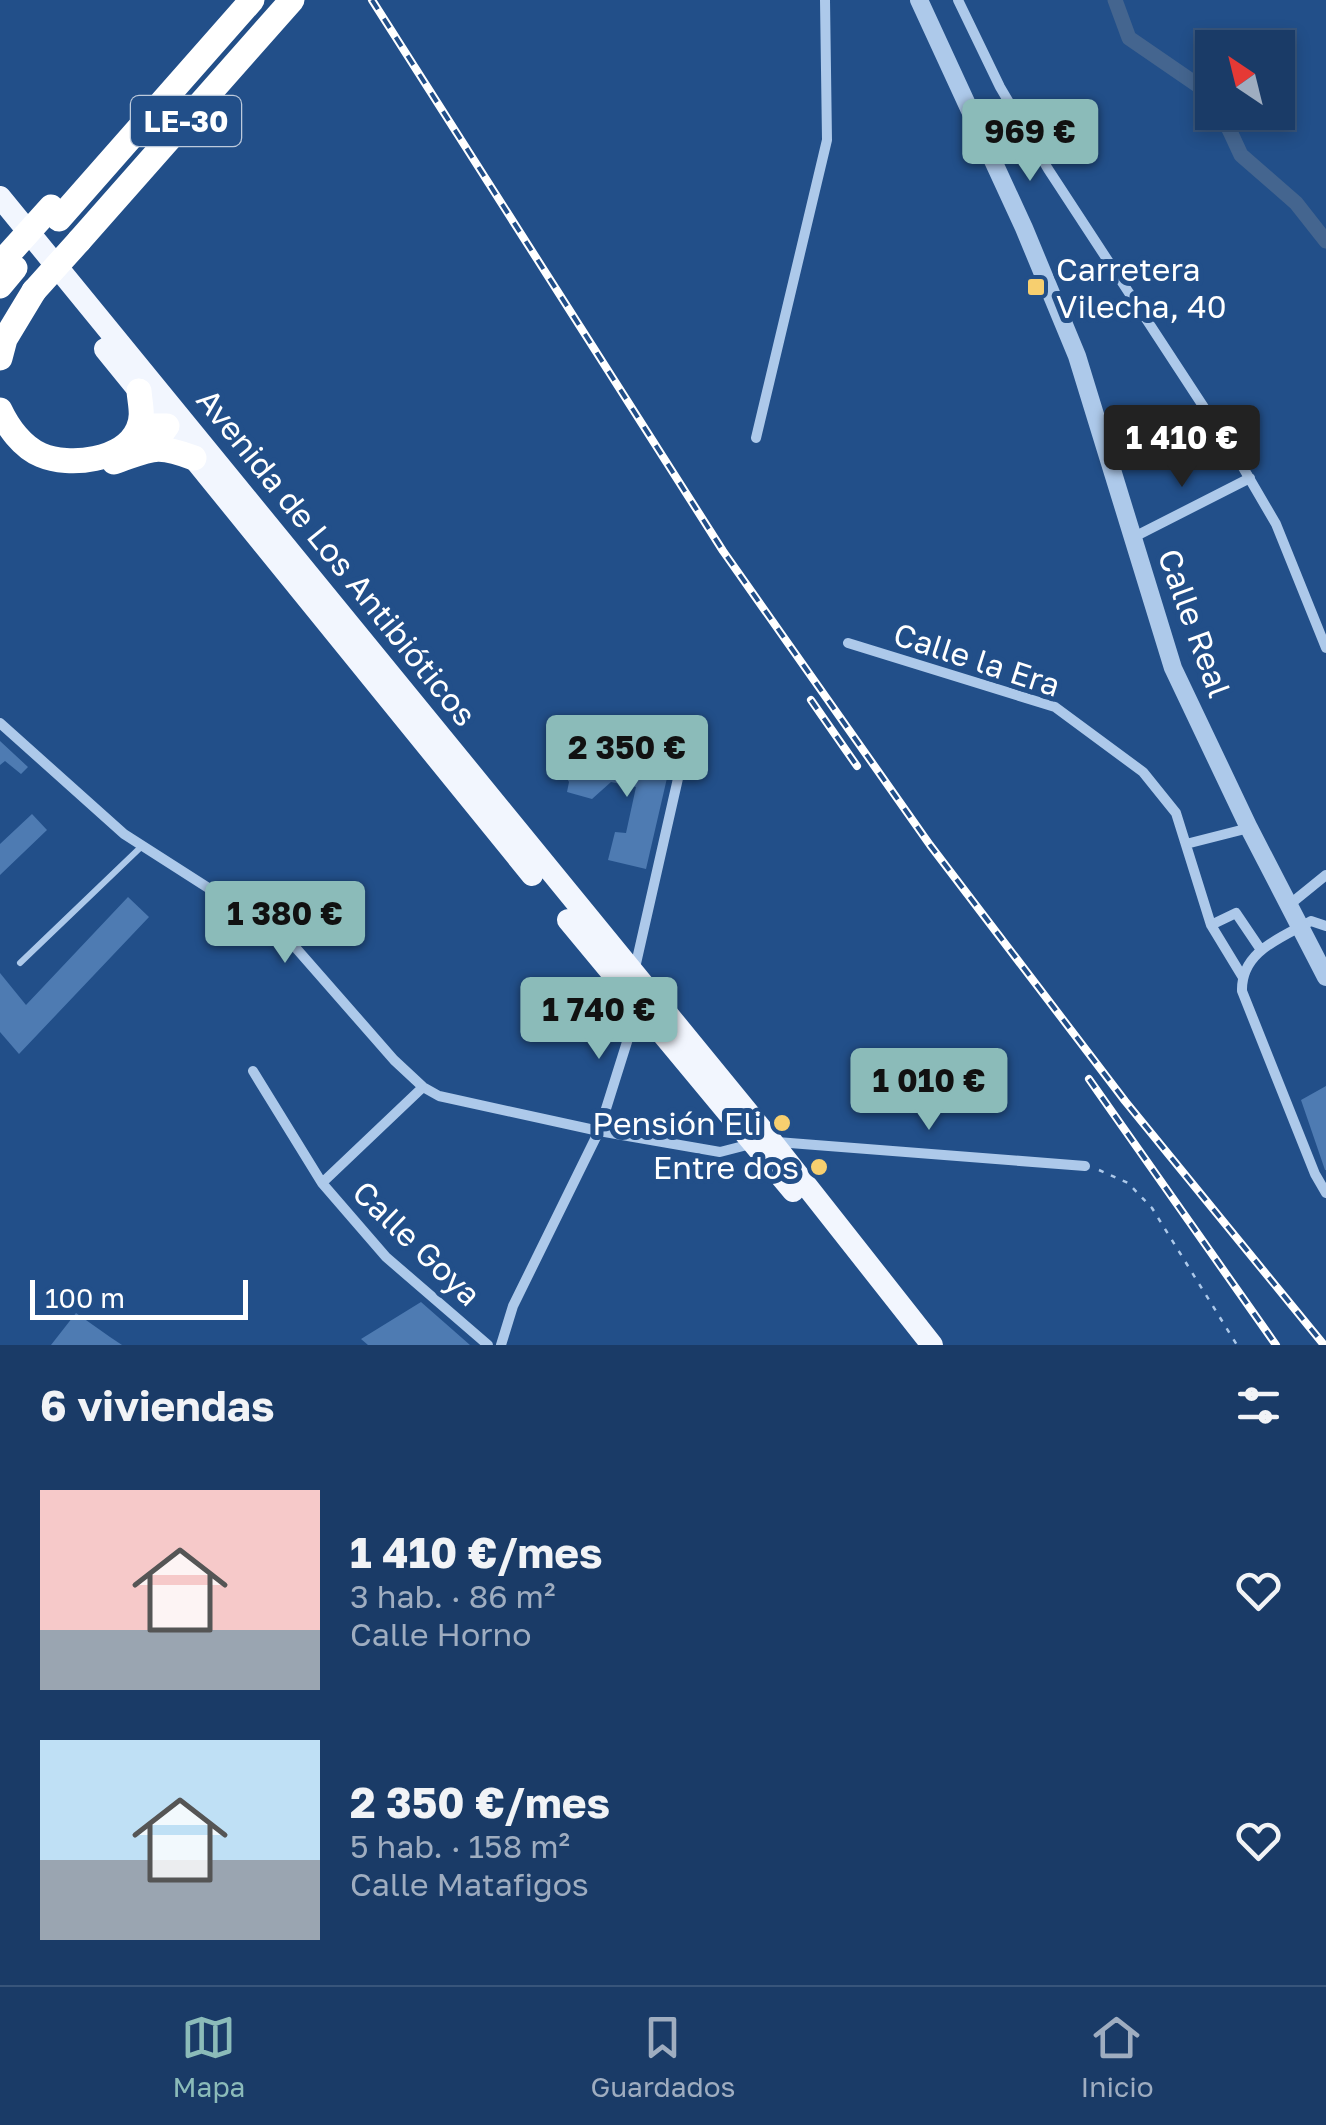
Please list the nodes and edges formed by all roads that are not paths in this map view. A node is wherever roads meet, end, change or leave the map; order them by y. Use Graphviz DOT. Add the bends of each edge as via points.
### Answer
graph roads {
  1 [pos="252,0"];
  2 [pos="292,0"];
  3 [pos="825,0"];
  4 [pos="919,0"];
  5 [pos="958,0"];
  6 [pos="0,196"];
  7 [pos="0,220"];
  8 [pos="44,250"];
  9 [pos="5,268"];
  10 [pos="34,291"];
  11 [pos="0,330"];
  12 [pos="0,358"];
  13 [pos="138,391"];
  14 [pos="0,410"];
  15 [pos="168,426"];
  16 [pos="756,438"];
  17 [pos="144,440"];
  18 [pos="0,447"];
  19 [pos="194,458"];
  20 [pos="1250,478"];
  21 [pos="1132,538"];
  22 [pos="324,592"];
  23 [pos="848,643"];
  24 [pos="1326,648"];
  25 [pos="382,688"];
  26 [pos="0,723"];
  27 [pos="689,730"];
  28 [pos="490,794"];
  29 [pos="1249,828"];
  30 [pos="500,835"];
  31 [pos="1186,844"];
  32 [pos="142,846"];
  33 [pos="1326,874"];
  34 [pos="1289,905"];
  35 [pos="1211,925"];
  36 [pos="1326,926"];
  37 [pos="1300,927"];
  38 [pos="1261,950"];
  39 [pos="629,961"];
  40 [pos="20,963"];
  41 [pos="1242,976"];
  42 [pos="1326,978"];
  43 [pos="642,1011"];
  44 [pos="253,1070"];
  45 [pos="726,1086"];
  46 [pos="424,1087"];
  47 [pos="599,1131"];
  48 [pos="761,1143"];
  49 [pos="1085,1166"];
  50 [pos="322,1184"];
  51 [pos="1326,1193"];
  52 [pos="928,1340"];
  53 [pos="488,1345"];
  54 [pos="500,1345"];
  1 -- 9 [label="highway, LE-30"];
  2 -- 10 [label="highway, LE-30, bridge"];
  3 -- 16 [label="street" via="827,140"];
  4 -- 21 [label="street, Calle Real" via="1053,295"];
  5 -- 20 [label="street" via="1048,169"];
  6 -- 8 [label="main road, Avenida de Los Antibióticos"];
  7 -- 13 [label="main road, Avenida de Los Antibióticos"];
  8 -- 15 [label="main road"];
  8 -- 22 [label="main road, Avenida de Los Antibióticos"];
  10 -- 11 [label="highway, LE-30"];
  10 -- 12 [label="highway"];
  13 -- 15 [label="main road, Avenida de Los Antibióticos"];
  13 -- 17 [label="highway"];
  14 -- 17 [label="highway" via="18,439 40,455 72,462"];
  15 -- 17 [label="highway" via="150,426"];
  15 -- 19 [label="main road, Avenida de Los Antibióticos"];
  15 -- 22 [label="main road"];
  17 -- 18 [label="highway" via="88,470 60,470"];
  17 -- 19 [label="highway"];
  19 -- 25 [label="main road, Avenida de Los Antibióticos"];
  20 -- 21 [label="street"];
  20 -- 24 [label="street"];
  21 -- 29 [label="street, Calle Real" via="1173,668"];
  22 -- 28 [label="main road, Avenida de Los Antibióticos"];
  23 -- 31 [label="street, Calle la Era" via="1055,707 1143,772 1176,812"];
  25 -- 28 [label="main road" via="409,710 474,790"];
  25 -- 30 [label="main road, Avenida de Los Antibióticos"];
  26 -- 32 [label="street"];
  27 -- 39 [label="street"];
  28 -- 30 [label="main road"];
  28 -- 39 [label="main road, Avenida de Los Antibióticos"];
  29 -- 31 [label="street"];
  29 -- 34 [label="street, Calle Real"];
  30 -- 43 [label="main road, Avenida de Los Antibióticos"];
  31 -- 35 [label="street, Calle la Era"];
  32 -- 40 [label="lane"];
  32 -- 46 [label="street" via="288,939"];
  33 -- 34 [label="street"];
  34 -- 37 [label="street, Calle Real"];
  35 -- 38 [label="street" via="1236,914"];
  35 -- 41 [label="street, Calle la Era"];
  36 -- 37 [label="street" via="1310,920"];
  37 -- 38 [label="street"];
  37 -- 42 [label="street, Calle Real"];
  38 -- 41 [label="street"];
  39 -- 43 [label="main road"];
  39 -- 45 [label="main road, Avenida de Los Antibióticos"];
  41 -- 51 [label="street, Calle la Era" via="1242,991"];
  43 -- 45 [label="main road" via="654,1012 700,1067"];
  43 -- 47 [label="street"];
  43 -- 48 [label="main road, Avenida de Los Antibióticos"];
  44 -- 50 [label="street, Calle Goya"];
  45 -- 48 [label="main road, Avenida de Los Antibióticos" via="751,1116"];
  46 -- 47 [label="street" via="459,1102"];
  46 -- 50 [label="street"];
  47 -- 48 [label="street" via="720,1152"];
  47 -- 54 [label="street"];
  48 -- 49 [label="street"];
  48 -- 52 [label="main road, Avenida de Los Antibióticos"];
  50 -- 53 [label="street, Calle Goya" via="386,1258"];
}
